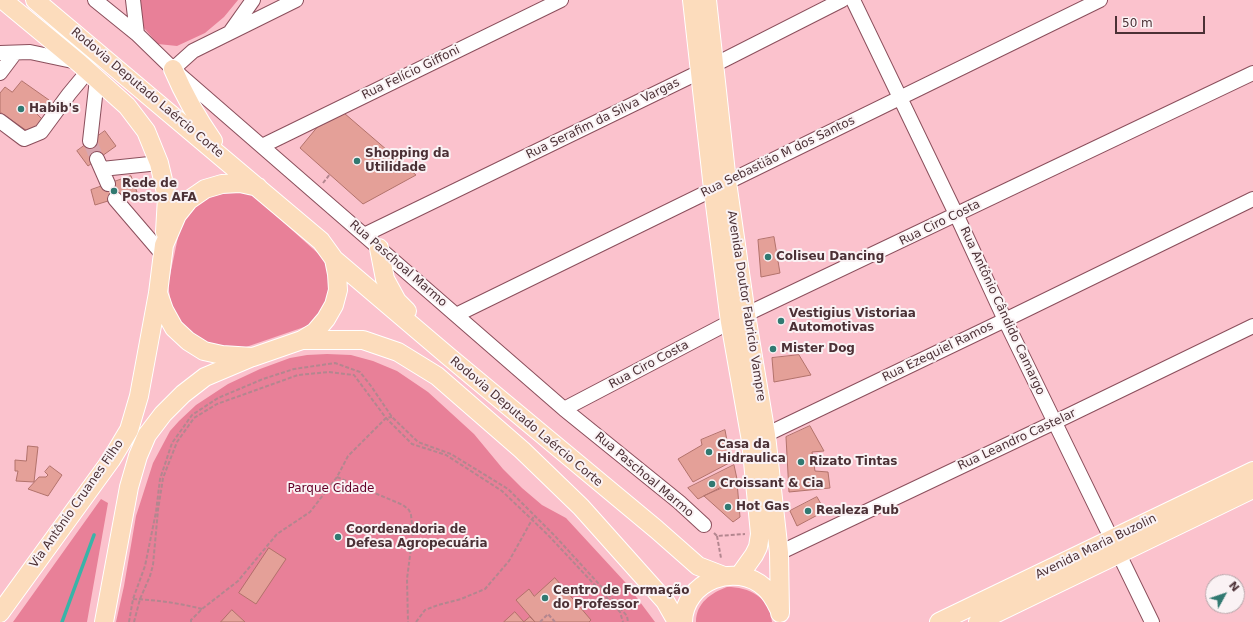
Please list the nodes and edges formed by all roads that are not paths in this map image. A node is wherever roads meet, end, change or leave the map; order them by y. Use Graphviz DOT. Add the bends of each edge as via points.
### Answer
graph roads {
  1 [pos="3,0"];
  2 [pos="35,0"];
  3 [pos="95,0"];
  4 [pos="133,0"];
  5 [pos="254,0"];
  6 [pos="296,0"];
  7 [pos="561,0"];
  8 [pos="692,0"];
  9 [pos="708,0"];
  10 [pos="842,0"];
  11 [pos="852,0"];
  12 [pos="1100,0"];
  13 [pos="230,33"];
  14 [pos="137,34"];
  15 [pos="15,52"];
  16 [pos="0,53"];
  17 [pos="707,68"];
  18 [pos="173,69"];
  19 [pos="88,71"];
  20 [pos="0,73"];
  21 [pos="1253,73"];
  22 [pos="899,98"];
  23 [pos="0,121"];
  24 [pos="90,141"];
  25 [pos="262,146"];
  26 [pos="225,159"];
  27 [pos="159,163"];
  28 [pos="108,184"];
  29 [pos="720,185"];
  30 [pos="258,187"];
  31 [pos="115,199"];
  32 [pos="1253,199"];
  33 [pos="956,214"];
  34 [pos="364,235"];
  35 [pos="379,248"];
  36 [pos="164,250"];
  37 [pos="334,259"];
  38 [pos="158,293"];
  39 [pos="456,315"];
  40 [pos="738,319"];
  41 [pos="1005,320"];
  42 [pos="1253,326"];
  43 [pos="302,340"];
  44 [pos="448,356"];
  45 [pos="253,357"];
  46 [pos="564,409"];
  47 [pos="1055,422"];
  48 [pos="759,438"];
  49 [pos="1253,471"];
  50 [pos="1253,489"];
  51 [pos="704,525"];
  52 [pos="1115,546"];
  53 [pos="779,553"];
  54 [pos="731,576"];
  55 [pos="0,613"];
  56 [pos="781,617"];
  57 [pos="104,622"];
  58 [pos="677,622"];
  59 [pos="683,622"];
  60 [pos="939,622"];
  61 [pos="978,622"];
  62 [pos="1152,622"];
  1 -- 19 [label="main road, Rodovia Deputado Laércio Corte"];
  2 -- 26 [label="main road, Rodovia Deputado Laércio Corte"];
  3 -- 14 [label="street, Rua Paschoal Marmo"];
  4 -- 14 [label="street"];
  5 -- 13 [label="street"];
  6 -- 13 [label="street"];
  7 -- 25 [label="street, Rua Felício Giffoni"];
  8 -- 17 [label="main road, Avenida Doutor Fabricio Vampre"];
  9 -- 17 [label="main road, Avenida Doutor Fabricio Vampre"];
  10 -- 17 [label="street, Rua Serafim da Silva Vargas"];
  11 -- 22 [label="street, Rua Antônio Cândido Camargo"];
  12 -- 22 [label="street, Rua Sebastião M dos Santos"];
  13 -- 18 [label="street" via="193,51"];
  14 -- 18 [label="street, Rua Paschoal Marmo"];
  15 -- 16 [label="street"];
  15 -- 19 [label="street" via="30,52"];
  15 -- 20 [label="street"];
  17 -- 29 [label="main road, Avenida Doutor Fabricio Vampre"];
  17 -- 34 [label="street, Rua Serafim da Silva Vargas"];
  18 -- 25 [label="street, Rua Paschoal Marmo"];
  18 -- 26 [label="main road" via="200,122"];
  19 -- 23 [label="street" via="41,132 24,139"];
  19 -- 24 [label="street"];
  19 -- 27 [label="main road, Rodovia Deputado Laércio Corte" via="127,106 146,131"];
  21 -- 33 [label="street, Rua Ciro Costa"];
  22 -- 29 [label="street, Rua Sebastião M dos Santos"];
  22 -- 33 [label="street, Rua Antônio Cândido Camargo"];
  25 -- 34 [label="street, Rua Paschoal Marmo"];
  26 -- 30 [label="main road, Rodovia Deputado Laércio Corte"];
  27 -- 28 [label="street" via="99,164"];
  27 -- 36 [label="main road, Rodovia Deputado Laércio Corte" via="167,197"];
  29 -- 39 [label="street, Rua Sebastião M dos Santos"];
  29 -- 40 [label="main road, Avenida Doutor Fabricio Vampre"];
  30 -- 36 [label="main road" via="240,183 222,184 205,189 189,200 177,215"];
  30 -- 37 [label="main road, Rodovia Deputado Laércio Corte" via="321,241"];
  31 -- 36 [label="street"];
  32 -- 41 [label="street, Rua Ezequiel Ramos"];
  33 -- 40 [label="street, Rua Ciro Costa"];
  33 -- 41 [label="street, Rua Antônio Cândido Camargo"];
  34 -- 35 [label="street, Rua Paschoal Marmo"];
  35 -- 39 [label="street, Rua Paschoal Marmo"];
  35 -- 44 [label="main road" via="385,279 397,301"];
  36 -- 38 [label="main road, Via Antônio Cruanes Filho"];
  37 -- 43 [label="main road" via="338,290 334,305 315,332"];
  37 -- 44 [label="main road, Rodovia Deputado Laércio Corte"];
  38 -- 45 [label="main road" via="174,328 188,341 204,350 222,355"];
  38 -- 55 [label="main road, Via Antônio Cruanes Filho" via="139,396 129,430 111,460"];
  39 -- 46 [label="street, Rua Paschoal Marmo"];
  40 -- 46 [label="street, Rua Ciro Costa"];
  40 -- 48 [label="main road, Avenida Doutor Fabricio Vampre"];
  41 -- 47 [label="street, Rua Antônio Cândido Camargo"];
  41 -- 48 [label="street, Rua Ezequiel Ramos"];
  42 -- 47 [label="street, Rua Leandro Castelar"];
  43 -- 45 [label="main road, Via Antônio Cruanes Filho"];
  43 -- 58 [label="main road, Rodovia Deputado Laércio Corte" via="363,340 398,352 437,376 522,450 581,507 664,601"];
  44 -- 54 [label="main road, Rodovia Deputado Laércio Corte" via="698,566"];
  45 -- 57 [label="main road, Via Antônio Cruanes Filho" via="205,377 162,414 147,435 129,487"];
  46 -- 51 [label="street, Rua Paschoal Marmo"];
  47 -- 52 [label="street, Rua Antônio Cândido Camargo"];
  47 -- 53 [label="street, Rua Leandro Castelar"];
  48 -- 53 [label="main road, Avenida Doutor Fabricio Vampre"];
  48 -- 54 [label="main road, Avenida Doutor Fabricio Vampre" via="758,546"];
  49 -- 52 [label="main road, Avenida Maria Buzolin"];
  50 -- 52 [label="main road, Avenida Maria Buzolin"];
  52 -- 60 [label="main road, Avenida Maria Buzolin"];
  52 -- 61 [label="main road, Avenida Maria Buzolin"];
  52 -- 62 [label="street, Rua Antônio Cândido Camargo"];
  53 -- 56 [label="main road, Avenida Doutor Fabricio Vampre"];
  54 -- 56 [label="main road, Rodovia Deputado Laércio Corte" via="753,580 765,588 774,599"];
  54 -- 59 [label="main road" via="709,581 697,589 688,601"];
}
